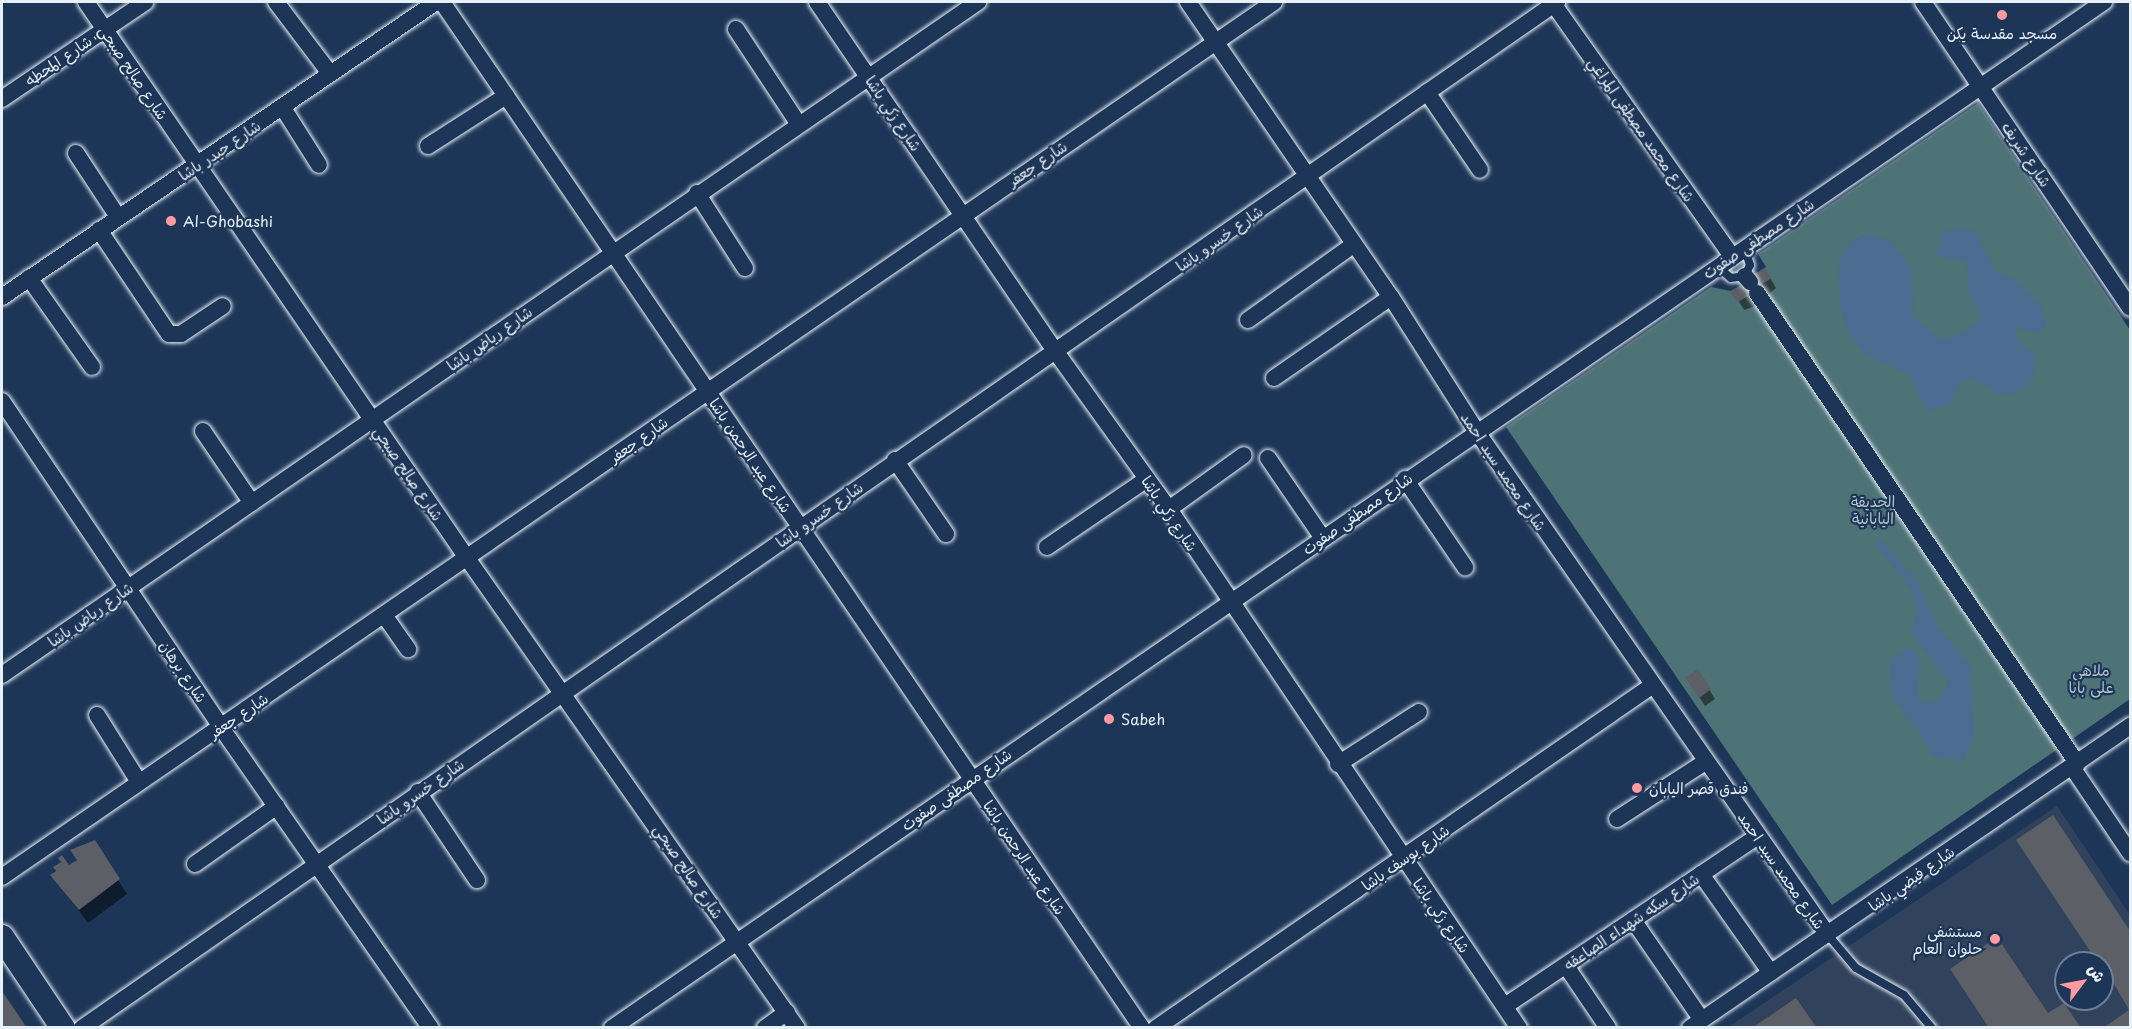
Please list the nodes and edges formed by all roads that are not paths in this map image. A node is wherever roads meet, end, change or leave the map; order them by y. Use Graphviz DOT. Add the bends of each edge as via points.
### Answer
graph roads {
  1 [pos="86,2"];
  2 [pos="145,2"];
  3 [pos="436,2"];
  4 [pos="442,2"];
  5 [pos="817,2"];
  6 [pos="978,2"];
  7 [pos="1188,2"];
  8 [pos="1274,2"];
  9 [pos="1554,2"];
  10 [pos="1923,2"];
  11 [pos="2104,2"];
  12 [pos="285,4"];
  13 [pos="105,29"];
  14 [pos="736,29"];
  15 [pos="1215,42"];
  16 [pos="329,72"];
  17 [pos="869,75"];
  18 [pos="1982,87"];
  19 [pos="1427,92"];
  20 [pos="506,96"];
  21 [pos="2,99"];
  22 [pos="283,108"];
  23 [pos="798,123"];
  24 [pos="428,146"];
  25 [pos="76,153"];
  26 [pos="198,165"];
  27 [pos="319,165"];
  28 [pos="1480,170"];
  29 [pos="1305,177"];
  30 [pos="697,193"];
  31 [pos="962,214"];
  32 [pos="118,217"];
  33 [pos="99,230"];
  34 [pos="1353,245"];
  35 [pos="1738,251"];
  36 [pos="612,252"];
  37 [pos="1716,266"];
  38 [pos="745,268"];
  39 [pos="29,278"];
  40 [pos="1751,283"];
  41 [pos="2,297"];
  42 [pos="1391,297"];
  43 [pos="223,306"];
  44 [pos="2130,308"];
  45 [pos="1248,320"];
  46 [pos="1056,352"];
  47 [pos="92,367"];
  48 [pos="1274,378"];
  49 [pos="707,391"];
  50 [pos="2,401"];
  51 [pos="371,419"];
  52 [pos="203,431"];
  53 [pos="1477,432"];
  54 [pos="1244,455"];
  55 [pos="1268,458"];
  56 [pos="895,460"];
  57 [pos="1147,478"];
  58 [pos="1406,479"];
  59 [pos="252,503"];
  60 [pos="1169,509"];
  61 [pos="800,528"];
  62 [pos="946,534"];
  63 [pos="1322,537"];
  64 [pos="1047,547"];
  65 [pos="467,558"];
  66 [pos="1465,567"];
  67 [pos="129,588"];
  68 [pos="1229,602"];
  69 [pos="384,615"];
  70 [pos="408,649"];
  71 [pos="2,675"];
  72 [pos="1653,686"];
  73 [pos="562,693"];
  74 [pos="1419,712"];
  75 [pos="97,715"];
  76 [pos="220,726"];
  77 [pos="2130,726"];
  78 [pos="1705,762"];
  79 [pos="1338,764"];
  80 [pos="2074,765"];
  81 [pos="971,778"];
  82 [pos="139,782"];
  83 [pos="418,792"];
  84 [pos="277,806"];
  85 [pos="1617,819"];
  86 [pos="1758,836"];
  87 [pos="2130,852"];
  88 [pos="1403,859"];
  89 [pos="195,864"];
  90 [pos="317,864"];
  91 [pos="1701,874"];
  92 [pos="2,877"];
  93 [pos="477,880"];
  94 [pos="1634,920"];
  95 [pos="1828,935"];
  96 [pos="2,937"];
  97 [pos="737,941"];
  98 [pos="1566,966"];
  99 [pos="1771,973"];
  100 [pos="1505,1006"];
  101 [pos="787,1012"];
  102 [pos="1696,1024"];
  103 [pos="63,1028"];
  104 [pos="81,1028"];
  105 [pos="431,1028"];
  106 [pos="612,1028"];
  107 [pos="765,1028"];
  108 [pos="797,1028"];
  109 [pos="1142,1028"];
  110 [pos="1156,1028"];
  111 [pos="1519,1028"];
  112 [pos="1608,1028"];
  113 [pos="1932,1028"];
  1 -- 13 [label="street, شارع صالح صبحي"];
  2 -- 13 [label="street, شارع المحطه"];
  3 -- 16 [label="street, شارع حيدر باشا"];
  4 -- 20 [label="street, شارع عبد الرحمن باشا"];
  5 -- 17 [label="street, شارع زكي باشا"];
  6 -- 17 [label="street, شارع رياض باشا"];
  7 -- 15 [label="street, شارع محمد سيد احمد"];
  8 -- 15 [label="street, شارع جعفر"];
  9 -- 19 [label="street, شارع خسرو باشا"];
  9 -- 35 [label="street, شارع محمد مصطفى المراغي"];
  10 -- 18 [label="street, شارع شريف"];
  11 -- 18 [label="street, شارع مصطفى صفوت"];
  12 -- 16 [label="street"];
  13 -- 21 [label="street, شارع المحطه"];
  13 -- 26 [label="street, شارع صالح صبحي"];
  14 -- 23 [label="street"];
  15 -- 29 [label="street, شارع محمد سيد احمد"];
  15 -- 31 [label="street, شارع جعفر"];
  16 -- 22 [label="street, شارع حيدر باشا"];
  17 -- 23 [label="street, شارع رياض باشا"];
  17 -- 31 [label="street, شارع زكي باشا"];
  18 -- 35 [label="street, شارع مصطفى صفوت"];
  18 -- 44 [label="street, شارع شريف"];
  19 -- 28 [label="street"];
  19 -- 29 [label="street, شارع خسرو باشا"];
  20 -- 24 [label="street"];
  20 -- 36 [label="street, شارع عبد الرحمن باشا"];
  22 -- 26 [label="street, شارع حيدر باشا"];
  22 -- 27 [label="street"];
  23 -- 30 [label="street, شارع رياض باشا"];
  25 -- 32 [label="street"];
  26 -- 32 [label="street, شارع حيدر باشا"];
  26 -- 51 [label="street, شارع صالح صبحي"];
  29 -- 34 [label="street, شارع محمد سيد احمد"];
  29 -- 46 [label="street, شارع خسرو باشا"];
  30 -- 36 [label="street, شارع رياض باشا"];
  30 -- 38 [label="street"];
  31 -- 46 [label="street, شارع زكي باشا"];
  31 -- 49 [label="street, شارع جعفر"];
  32 -- 33 [label="street, شارع حيدر باشا"];
  33 -- 39 [label="street, شارع حيدر باشا"];
  33 -- 43 [label="street" via="168,334 181,334"];
  34 -- 42 [label="street, شارع محمد سيد احمد"];
  34 -- 45 [label="street"];
  35 -- 37 [label="street, شارع مصطفى صفوت"];
  35 -- 40 [label="lane" via="1750,265"];
  36 -- 49 [label="street, شارع عبد الرحمن باشا"];
  36 -- 51 [label="street, شارع رياض باشا"];
  37 -- 40 [label="lane" via="1731,278"];
  37 -- 53 [label="street, شارع مصطفى صفوت"];
  39 -- 41 [label="street, شارع حيدر باشا"];
  39 -- 47 [label="street"];
  40 -- 80 [label="street"];
  42 -- 48 [label="street"];
  42 -- 53 [label="street, شارع محمد سيد احمد"];
  46 -- 56 [label="street, شارع خسرو باشا"];
  46 -- 57 [label="street, شارع زكي باشا"];
  49 -- 61 [label="street, شارع عبد الرحمن باشا"];
  49 -- 65 [label="street, شارع جعفر"];
  50 -- 67 [label="street, شارع برهان"];
  51 -- 59 [label="street, شارع رياض باشا"];
  51 -- 65 [label="street, شارع صالح صبحي"];
  52 -- 59 [label="street"];
  53 -- 58 [label="street, شارع مصطفى صفوت"];
  53 -- 72 [label="street, شارع محمد سيد احمد"];
  54 -- 60 [label="street"];
  55 -- 63 [label="street"];
  56 -- 61 [label="street, شارع خسرو باشا"];
  56 -- 62 [label="street"];
  57 -- 60 [label="street, شارع زكي باشا"];
  57 -- 64 [label="street"];
  58 -- 63 [label="street, شارع مصطفى صفوت"];
  58 -- 66 [label="street"];
  59 -- 67 [label="street, شارع رياض باشا"];
  60 -- 68 [label="street, شارع زكي باشا"];
  61 -- 73 [label="street, شارع خسرو باشا"];
  61 -- 81 [label="street, شارع عبد الرحمن باشا"];
  63 -- 68 [label="street, شارع مصطفى صفوت"];
  65 -- 69 [label="street, شارع جعفر"];
  65 -- 73 [label="street, شارع صالح صبحي"];
  67 -- 71 [label="street, شارع رياض باشا"];
  67 -- 76 [label="street, شارع برهان"];
  68 -- 79 [label="street, شارع زكي باشا"];
  68 -- 81 [label="street, شارع مصطفى صفوت"];
  69 -- 70 [label="street"];
  69 -- 76 [label="street, شارع جعفر"];
  72 -- 78 [label="street, شارع محمد سيد احمد"];
  72 -- 88 [label="street, شارع يوسف باشا"];
  73 -- 83 [label="street, شارع خسرو باشا"];
  73 -- 97 [label="street, شارع صالح صبحي"];
  74 -- 79 [label="street"];
  75 -- 82 [label="street"];
  76 -- 82 [label="street, شارع جعفر"];
  76 -- 84 [label="street, شارع برهان"];
  77 -- 80 [label="street, شارع فيضي باشا"];
  78 -- 85 [label="street"];
  78 -- 86 [label="street, شارع محمد سيد احمد"];
  79 -- 88 [label="street, شارع زكي باشا"];
  80 -- 87 [label="street"];
  80 -- 95 [label="street, شارع فيضي باشا"];
  81 -- 97 [label="street, شارع مصطفى صفوت"];
  81 -- 109 [label="street, شارع عبد الرحمن باشا"];
  82 -- 92 [label="street, شارع جعفر"];
  83 -- 90 [label="street, شارع خسرو باشا"];
  83 -- 93 [label="street"];
  84 -- 89 [label="street"];
  84 -- 90 [label="street, شارع برهان"];
  86 -- 91 [label="street, شارع سكه شهداء الصاعقه"];
  86 -- 95 [label="street, شارع محمد سيد احمد"];
  88 -- 100 [label="street, شارع زكي باشا"];
  88 -- 110 [label="street, شارع يوسف باشا"];
  90 -- 104 [label="street, شارع خسرو باشا"];
  90 -- 105 [label="street, شارع برهان"];
  91 -- 94 [label="street, شارع سكه شهداء الصاعقه"];
  91 -- 99 [label="street"];
  94 -- 98 [label="street, شارع سكه شهداء الصاعقه"];
  94 -- 102 [label="street"];
  95 -- 99 [label="street, شارع فيضي باشا"];
  95 -- 113 [label="lane" via="1856,968 1904,995"];
  96 -- 103 [label="street"];
  97 -- 101 [label="street, شارع صالح صبحي"];
  97 -- 106 [label="street, شارع مصطفى صفوت"];
  98 -- 100 [label="street, شارع سكه شهداء الصاعقه"];
  98 -- 112 [label="street"];
  99 -- 102 [label="street, شارع فيضي باشا"];
  100 -- 111 [label="street, شارع زكي باشا"];
  101 -- 107 [label="street"];
  101 -- 108 [label="street, شارع صالح صبحي"];
}
